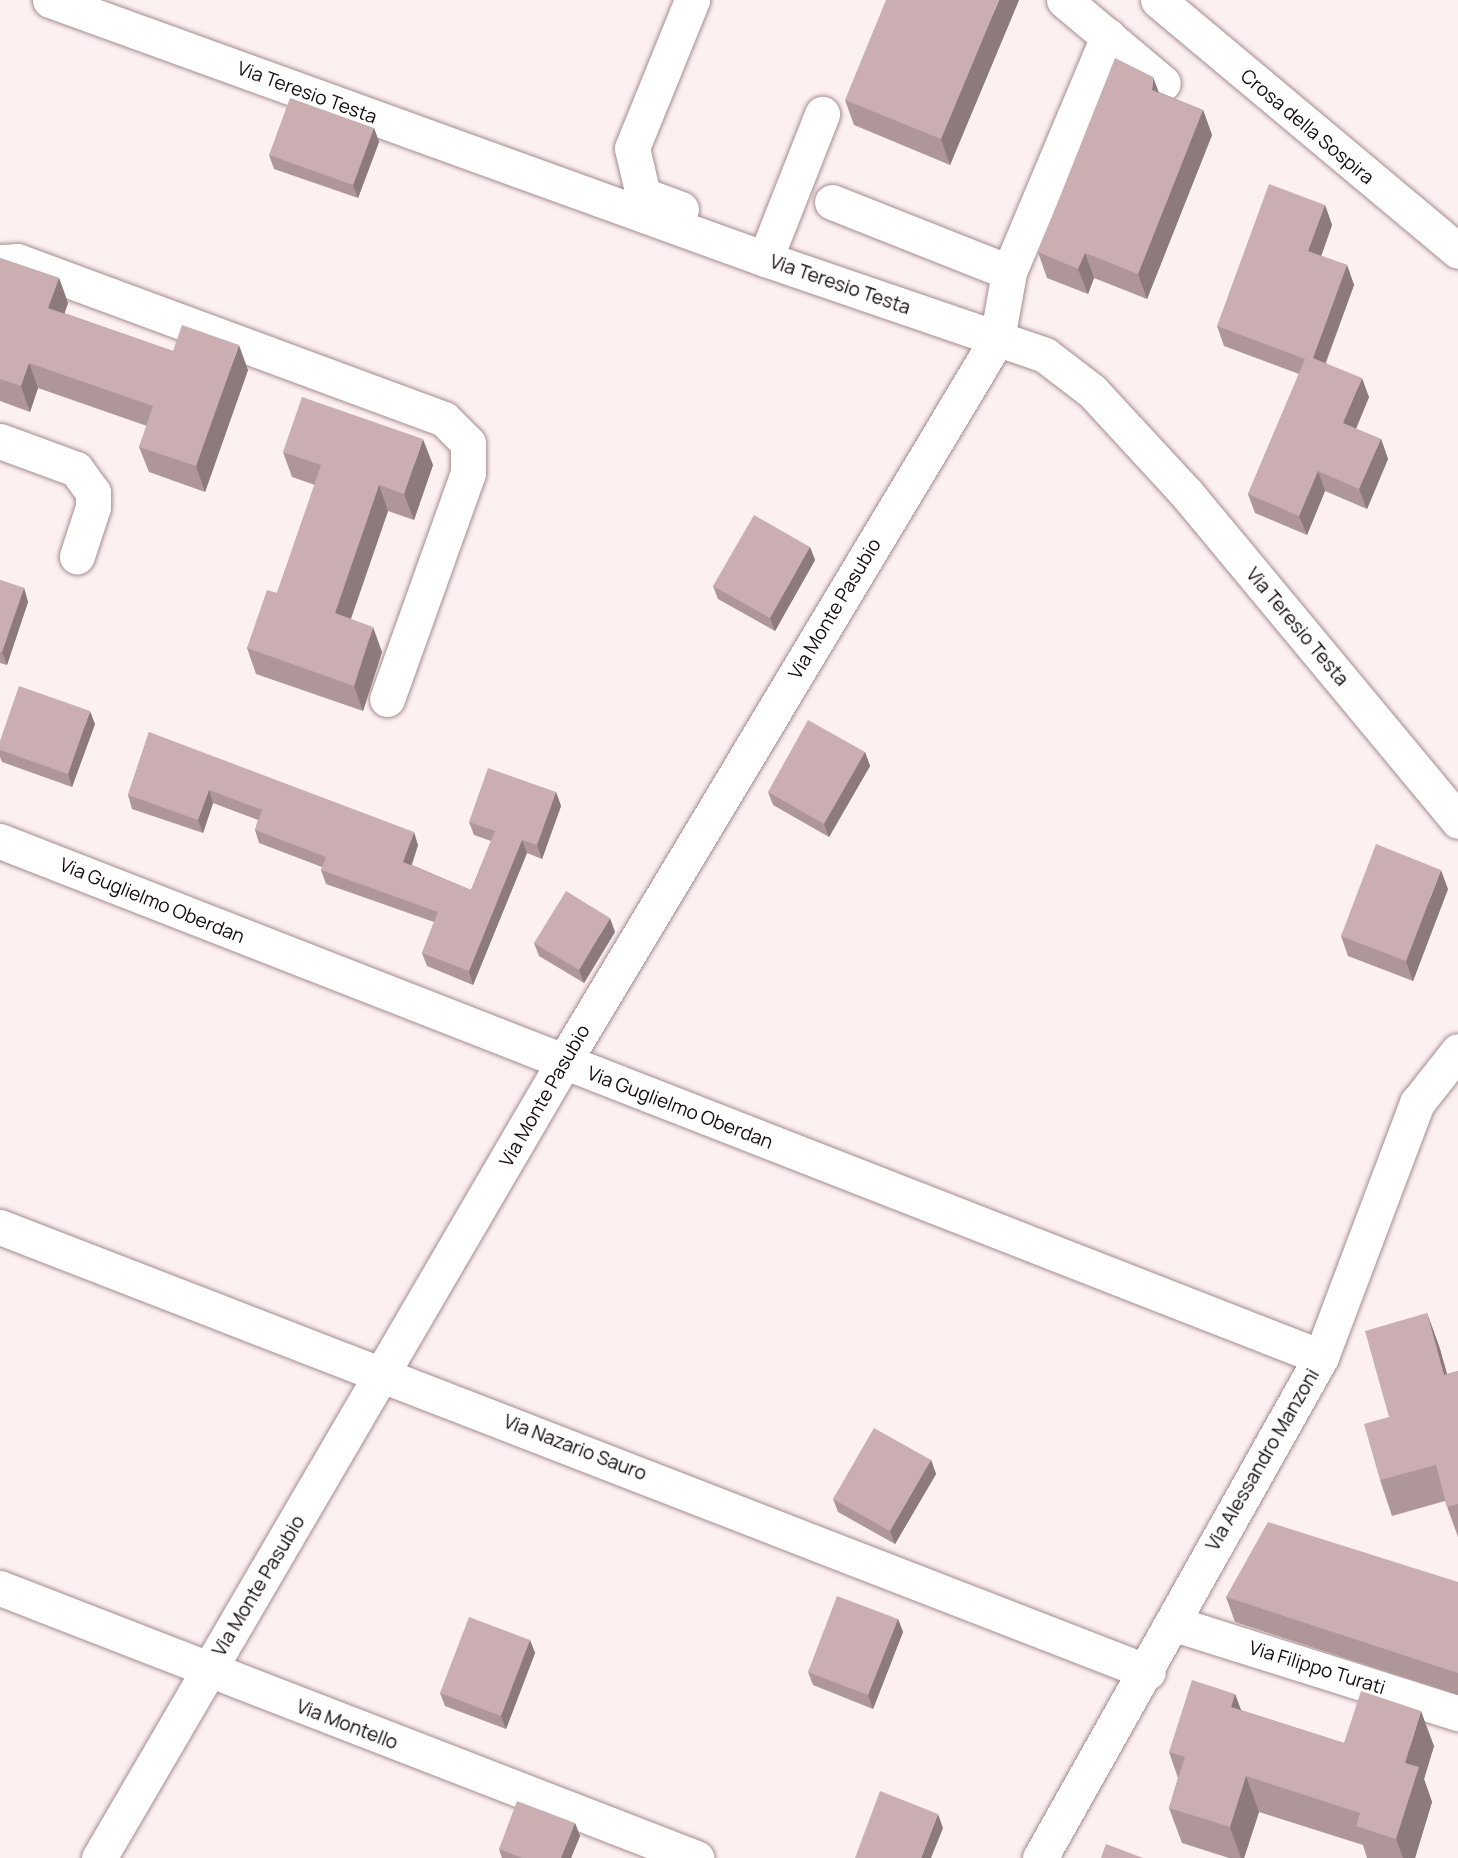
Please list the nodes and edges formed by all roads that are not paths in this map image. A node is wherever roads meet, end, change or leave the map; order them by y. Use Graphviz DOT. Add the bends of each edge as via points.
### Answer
graph roads {
  1 [pos="50,0"];
  2 [pos="1064,0"];
  3 [pos="1158,0"];
  4 [pos="689,8"];
  5 [pos="1108,36"];
  6 [pos="1163,83"];
  7 [pos="822,114"];
  8 [pos="832,202"];
  9 [pos="767,250"];
  10 [pos="1458,251"];
  11 [pos="0,262"];
  12 [pos="1009,272"];
  13 [pos="997,338"];
  14 [pos="0,440"];
  15 [pos="77,556"];
  16 [pos="387,699"];
  17 [pos="1458,821"];
  18 [pos="0,841"];
  19 [pos="1458,1051"];
  20 [pos="563,1063"];
  21 [pos="0,1227"];
  22 [pos="1321,1357"];
  23 [pos="384,1374"];
  24 [pos="0,1588"];
  25 [pos="1175,1624"];
  26 [pos="208,1671"];
  27 [pos="1148,1672"];
  28 [pos="1458,1713"];
  29 [pos="99,1858"];
  30 [pos="696,1858"];
  31 [pos="1041,1858"];
  1 -- 9 [label="street, Via Teresio Testa"];
  2 -- 5 [label="street"];
  3 -- 10 [label="street, Crosa della Sospira"];
  4 -- 9 [label="street" via="632,148 643,195"];
  5 -- 6 [label="street"];
  5 -- 12 [label="street"];
  7 -- 9 [label="street"];
  8 -- 12 [label="street"];
  9 -- 13 [label="street, Via Teresio Testa"];
  11 -- 16 [label="street" via="17,261 444,419 468,443 468,472"];
  12 -- 13 [label="street"];
  13 -- 17 [label="street, Via Teresio Testa" via="1045,355 1092,391 1187,494"];
  13 -- 20 [label="street, Via Monte Pasubio"];
  14 -- 15 [label="street" via="76,469 93,492 93,507"];
  18 -- 20 [label="street, Via Guglielmo Oberdan"];
  19 -- 22 [label="street, Via Alessandro Manzoni" via="1417,1103"];
  20 -- 22 [label="street, Via Guglielmo Oberdan"];
  20 -- 23 [label="street, Via Monte Pasubio"];
  21 -- 23 [label="street, Via Nazario Sauro"];
  22 -- 25 [label="street, Via Alessandro Manzoni" via="1194,1579"];
  23 -- 26 [label="street, Via Monte Pasubio"];
  23 -- 27 [label="street, Via Nazario Sauro"];
  24 -- 26 [label="street, Via Montello"];
  25 -- 27 [label="street, Via Alessandro Manzoni"];
  25 -- 28 [label="street, Via Filippo Turati"];
  26 -- 29 [label="street, Via Monte Pasubio"];
  26 -- 30 [label="street, Via Montello"];
  27 -- 31 [label="street, Via Alessandro Manzoni"];
}
